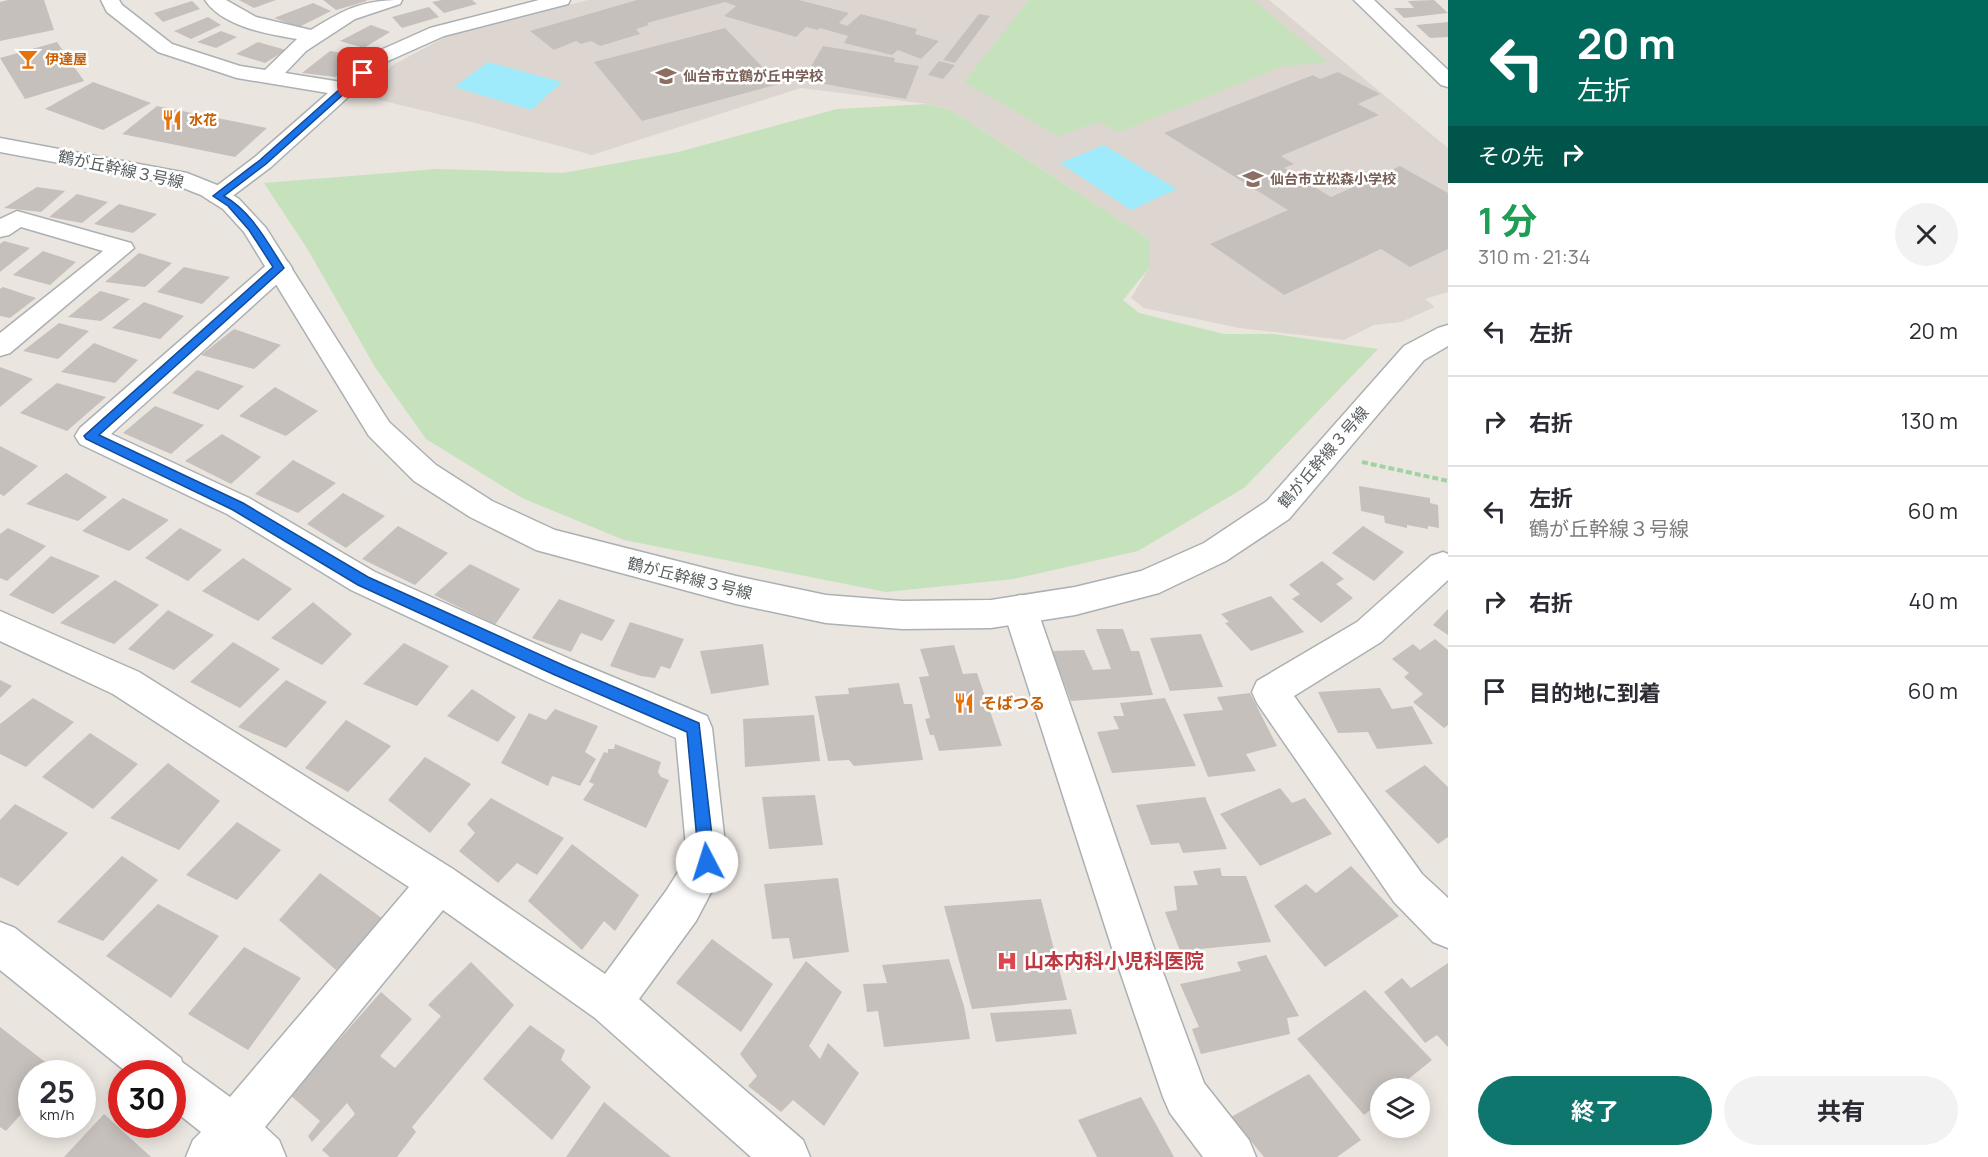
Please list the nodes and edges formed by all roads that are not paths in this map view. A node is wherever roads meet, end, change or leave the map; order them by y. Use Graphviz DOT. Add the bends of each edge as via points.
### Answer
graph roads {
  1 [pos="110,0"];
  2 [pos="214,0"];
  3 [pos="393,0"];
  4 [pos="561,0"];
  5 [pos="1363,0"];
  6 [pos="315,37"];
  7 [pos="270,77"];
  8 [pos="1448,81"];
  9 [pos="345,89"];
  10 [pos="0,145"];
  11 [pos="218,196"];
  12 [pos="0,230"];
  13 [pos="279,268"];
  14 [pos="1448,334"];
  15 [pos="0,347"];
  16 [pos="1448,567"];
  17 [pos="1020,609"];
  18 [pos="0,625"];
  19 [pos="439,883"];
  20 [pos="1448,927"];
  21 [pos="0,943"];
  22 [pos="610,1003"];
  23 [pos="147,1060"];
  24 [pos="186,1095"];
  25 [pos="235,1147"];
  26 [pos="786,1157"];
  27 [pos="1232,1157"];
  1 -- 7 [label="street" via="114,8 165,48 237,72"];
  2 -- 6 [label="street" via="231,15"];
  3 -- 6 [label="street" via="348,15"];
  4 -- 9 [label="street" via="436,32 381,57"];
  5 -- 8 [label="street"];
  6 -- 7 [label="street" via="299,47"];
  7 -- 9 [label="street"];
  9 -- 11 [label="street"];
  10 -- 11 [label="street, 鶴が丘幹線３号線" via="179,178"];
  11 -- 13 [label="street, 鶴が丘幹線３号線" via="254,228"];
  12 -- 15 [label="street" via="17,218 122,248"];
  13 -- 17 [label="street, 鶴が丘幹線３号線" via="379,429 425,473 481,509 547,541 826,609 902,615 991,614"];
  13 -- 22 [label="street" via="90,436 238,506 363,581 694,728 707,862 681,906"];
  14 -- 17 [label="street, 鶴が丘幹線３号線" via="1414,353 1278,510 1215,552 1147,583 1075,601"];
  16 -- 20 [label="street" via="1443,565 1369,632 1270,692 1408,888"];
  17 -- 27 [label="street" via="1185,1097"];
  18 -- 19 [label="street" via="126,683"];
  19 -- 22 [label="street"];
  19 -- 25 [label="street"];
  21 -- 23 [label="street"];
  22 -- 26 [label="street"];
  24 -- 25 [label="street"];
}
